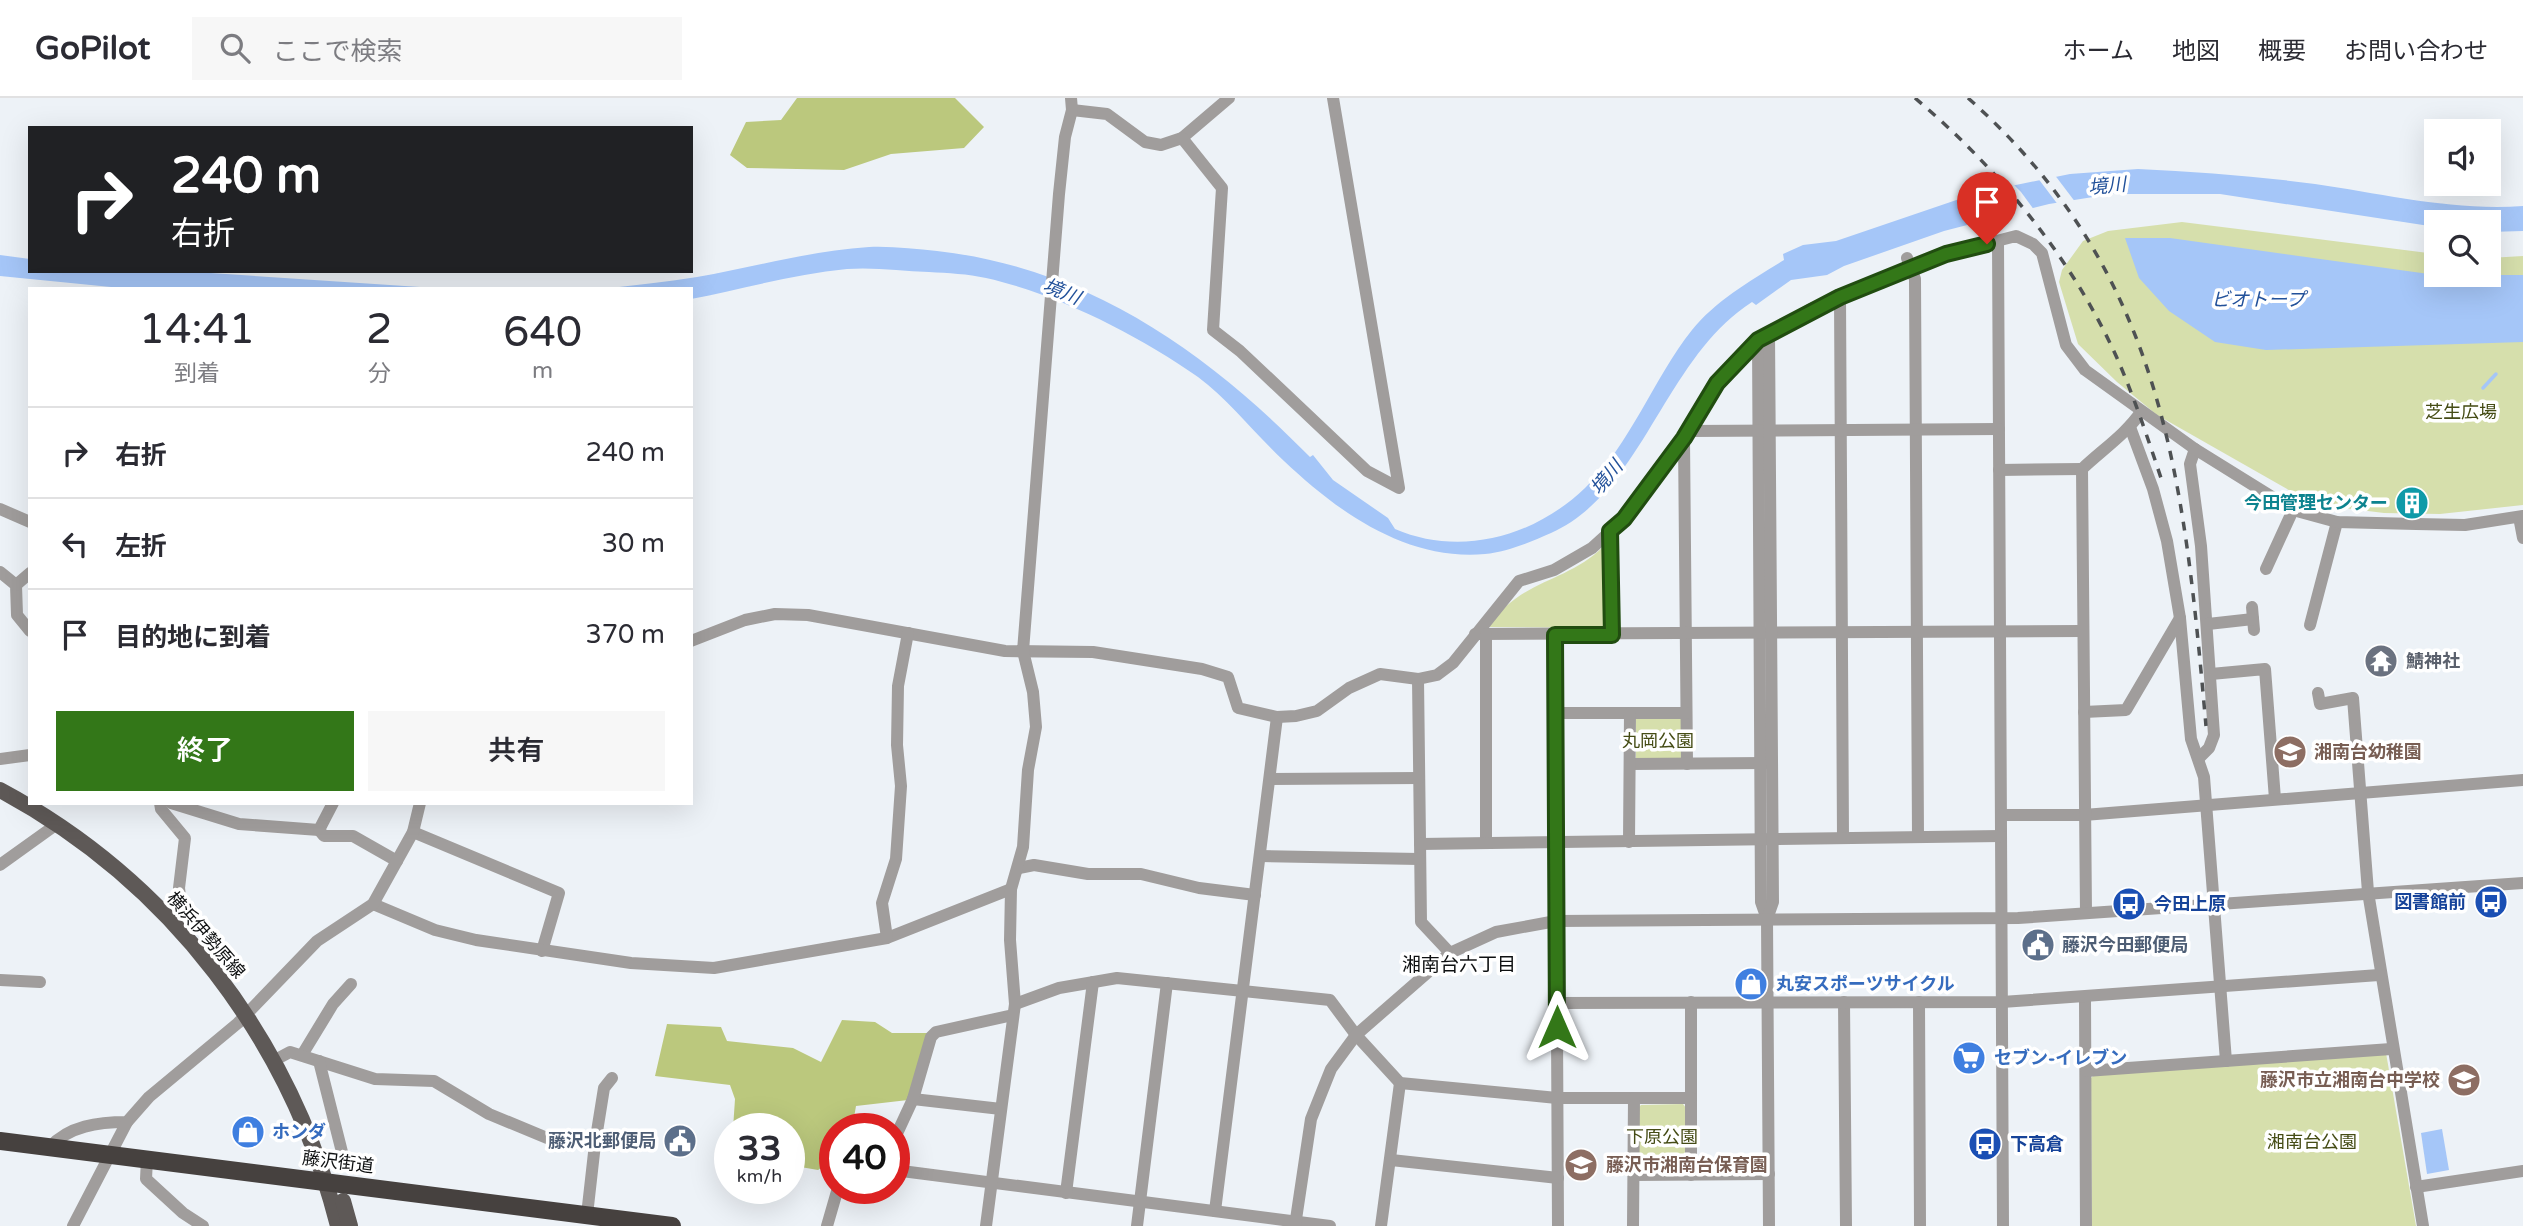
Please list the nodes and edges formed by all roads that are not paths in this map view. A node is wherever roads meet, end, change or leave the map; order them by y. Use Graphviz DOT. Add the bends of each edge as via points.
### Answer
graph roads {
  1 [pos="1229,98"];
  2 [pos="1333,98"];
  3 [pos="1071,104"];
  4 [pos="1182,138"];
  5 [pos="1998,241"];
  6 [pos="1910,264"];
  7 [pos="1840,297"];
  8 [pos="1764,337"];
  9 [pos="2141,412"];
  10 [pos="2130,427"];
  11 [pos="1916,429"];
  12 [pos="1999,429"];
  13 [pos="1764,430"];
  14 [pos="1841,430"];
  15 [pos="1687,435"];
  16 [pos="2195,449"];
  17 [pos="2082,469"];
  18 [pos="1999,470"];
  19 [pos="0,509"];
  20 [pos="2293,510"];
  21 [pos="2521,516"];
  22 [pos="28,521"];
  23 [pos="2337,522"];
  24 [pos="1610,531"];
  25 [pos="2523,538"];
  26 [pos="2266,569"];
  27 [pos="0,572"];
  28 [pos="28,575"];
  29 [pos="16,585"];
  30 [pos="2180,618"];
  31 [pos="2253,619"];
  32 [pos="2208,624"];
  33 [pos="2311,625"];
  34 [pos="28,629"];
  35 [pos="2082,631"];
  36 [pos="2000,632"];
  37 [pos="908,633"];
  38 [pos="1917,633"];
  39 [pos="1481,634"];
  40 [pos="1686,634"];
  41 [pos="1765,634"];
  42 [pos="1841,634"];
  43 [pos="1555,635"];
  44 [pos="1612,635"];
  45 [pos="693,640"];
  46 [pos="1023,651"];
  47 [pos="2211,674"];
  48 [pos="1418,678"];
  49 [pos="2318,693"];
  50 [pos="2084,712"];
  51 [pos="1555,713"];
  52 [pos="1630,713"];
  53 [pos="1686,713"];
  54 [pos="1277,717"];
  55 [pos="28,755"];
  56 [pos="0,758"];
  57 [pos="2199,758"];
  58 [pos="1766,763"];
  59 [pos="1630,764"];
  60 [pos="1687,764"];
  61 [pos="1419,778"];
  62 [pos="1270,779"];
  63 [pos="2523,780"];
  64 [pos="0,790"];
  65 [pos="2359,794"];
  66 [pos="2275,799"];
  67 [pos="160,805"];
  68 [pos="178,805"];
  69 [pos="332,805"];
  70 [pos="420,805"];
  71 [pos="2207,805"];
  72 [pos="2001,815"];
  73 [pos="2084,815"];
  74 [pos="57,824"];
  75 [pos="319,830"];
  76 [pos="413,832"];
  77 [pos="1918,836"];
  78 [pos="2001,836"];
  79 [pos="1767,837"];
  80 [pos="1843,837"];
  81 [pos="1556,842"];
  82 [pos="1629,842"];
  83 [pos="1486,843"];
  84 [pos="1420,844"];
  85 [pos="1260,856"];
  86 [pos="1419,859"];
  87 [pos="397,862"];
  88 [pos="0,865"];
  89 [pos="1019,868"];
  90 [pos="2523,883"];
  91 [pos="1012,889"];
  92 [pos="2368,892"];
  93 [pos="1255,895"];
  94 [pos="373,904"];
  95 [pos="2214,904"];
  96 [pos="2085,914"];
  97 [pos="2002,918"];
  98 [pos="1767,919"];
  99 [pos="1556,921"];
  100 [pos="175,923"];
  101 [pos="887,938"];
  102 [pos="542,951"];
  103 [pos="1450,953"];
  104 [pos="2379,975"];
  105 [pos="0,980"];
  106 [pos="40,982"];
  107 [pos="1093,982"];
  108 [pos="1167,983"];
  109 [pos="351,984"];
  110 [pos="2220,987"];
  111 [pos="1242,989"];
  112 [pos="2085,997"];
  113 [pos="1691,1002"];
  114 [pos="1768,1002"];
  115 [pos="1843,1002"];
  116 [pos="1919,1002"];
  117 [pos="2002,1002"];
  118 [pos="1557,1003"];
  119 [pos="1014,1010"];
  120 [pos="247,1013"];
  121 [pos="1356,1035"];
  122 [pos="2391,1049"];
  123 [pos="302,1055"];
  124 [pos="275,1060"];
  125 [pos="319,1061"];
  126 [pos="2225,1061"];
  127 [pos="2086,1072"];
  128 [pos="612,1078"];
  129 [pos="1399,1083"];
  130 [pos="1557,1098"];
  131 [pos="1634,1098"];
  132 [pos="1691,1098"];
  133 [pos="913,1099"];
  134 [pos="1001,1109"];
  135 [pos="907,1113"];
  136 [pos="127,1122"];
  137 [pos="0,1141"];
  138 [pos="596,1144"];
  139 [pos="50,1147"];
  140 [pos="110,1154"];
  141 [pos="343,1156"];
  142 [pos="147,1158"];
  143 [pos="1391,1160"];
  144 [pos="2523,1171"];
  145 [pos="910,1172"];
  146 [pos="1769,1174"];
  147 [pos="1634,1175"];
  148 [pos="1691,1175"];
  149 [pos="1558,1178"];
  150 [pos="330,1182"];
  151 [pos="992,1183"];
  152 [pos="2416,1187"];
  153 [pos="1066,1193"];
  154 [pos="1139,1202"];
  155 [pos="833,1204"];
  156 [pos="1214,1211"];
  157 [pos="587,1215"];
  158 [pos="622,1223"];
  159 [pos="1295,1224"];
  160 [pos="73,1226"];
  161 [pos="203,1226"];
  162 [pos="338,1226"];
  163 [pos="350,1226"];
  164 [pos="671,1226"];
  165 [pos="827,1226"];
  166 [pos="986,1226"];
  167 [pos="1137,1226"];
  168 [pos="1330,1226"];
  169 [pos="1381,1226"];
  170 [pos="1558,1226"];
  171 [pos="1633,1226"];
  172 [pos="1769,1226"];
  173 [pos="1846,1226"];
  174 [pos="1920,1226"];
  175 [pos="2003,1226"];
  176 [pos="2086,1226"];
  177 [pos="2423,1226"];
  1 -- 4 [label="street"];
  2 -- 4 [label="street" via="1399,488 1367,471 1213,330 1222,188"];
  3 -- 4 [label="street" via="1107,114 1153,145"];
  3 -- 46 [label="street"];
  5 -- 6 [label="street"];
  5 -- 9 [label="street" via="2015,236 2042,253 2066,345 2085,370"];
  5 -- 12 [label="street"];
  6 -- 7 [label="street"];
  6 -- 11 [label="street"];
  7 -- 8 [label="street"];
  7 -- 14 [label="street"];
  8 -- 13 [label="street"];
  8 -- 15 [label="street" via="1717,383"];
  9 -- 10 [label="street"];
  9 -- 16 [label="street"];
  10 -- 17 [label="street"];
  10 -- 30 [label="street" via="2163,523"];
  11 -- 12 [label="street"];
  11 -- 14 [label="street"];
  11 -- 38 [label="street"];
  12 -- 18 [label="street"];
  13 -- 14 [label="street"];
  13 -- 15 [label="street"];
  13 -- 41 [label="street"];
  14 -- 42 [label="street"];
  15 -- 24 [label="street"];
  15 -- 40 [label="street"];
  16 -- 20 [label="street"];
  16 -- 32 [label="street" via="2190,464"];
  17 -- 18 [label="street"];
  17 -- 35 [label="street"];
  18 -- 36 [label="street"];
  19 -- 22 [label="street"];
  20 -- 23 [label="street"];
  20 -- 26 [label="street"];
  21 -- 23 [label="street" via="2465,525"];
  21 -- 25 [label="street"];
  23 -- 33 [label="street"];
  24 -- 39 [label="street" via="1592,548 1554,570 1519,581"];
  24 -- 44 [label="street"];
  27 -- 29 [label="street"];
  28 -- 29 [label="street"];
  29 -- 34 [label="street" via="17,615"];
  30 -- 50 [label="street" via="2126,710"];
  30 -- 57 [label="street" via="2191,739"];
  31 -- 32 [label="street"];
  32 -- 47 [label="street"];
  35 -- 36 [label="street"];
  35 -- 50 [label="street"];
  36 -- 38 [label="street"];
  36 -- 72 [label="street"];
  37 -- 45 [label="street" via="808,615 775,614"];
  37 -- 46 [label="street" via="1005,652"];
  37 -- 101 [label="street" via="898,686 901,786 896,859 882,903"];
  38 -- 42 [label="street"];
  38 -- 77 [label="street"];
  39 -- 43 [label="street"];
  39 -- 48 [label="street" via="1437,675"];
  39 -- 83 [label="street"];
  40 -- 41 [label="street"];
  40 -- 44 [label="street"];
  40 -- 53 [label="street"];
  41 -- 42 [label="street"];
  41 -- 58 [label="street"];
  42 -- 80 [label="street"];
  43 -- 44 [label="street"];
  43 -- 51 [label="street"];
  46 -- 54 [label="street" via="1093,652 1202,669 1228,677 1238,708"];
  46 -- 89 [label="street" via="1036,719"];
  47 -- 57 [label="street" via="2214,735"];
  47 -- 66 [label="street" via="2265,669"];
  48 -- 54 [label="street" via="1380,674 1349,688 1317,711"];
  48 -- 61 [label="street"];
  49 -- 65 [label="street" via="2320,704 2353,698"];
  50 -- 73 [label="street"];
  51 -- 52 [label="street"];
  51 -- 81 [label="street"];
  52 -- 53 [label="street"];
  52 -- 59 [label="street"];
  53 -- 60 [label="street"];
  54 -- 62 [label="street"];
  55 -- 56 [label="street"];
  57 -- 71 [label="street"];
  58 -- 60 [label="street"];
  58 -- 79 [label="street"];
  59 -- 60 [label="street"];
  59 -- 82 [label="street"];
  61 -- 62 [label="street"];
  61 -- 84 [label="street"];
  62 -- 85 [label="street"];
  63 -- 65 [label="street"];
  64 -- 74 [label="main road, 横浜伊勢原線"];
  65 -- 66 [label="street"];
  65 -- 92 [label="street"];
  66 -- 71 [label="street"];
  67 -- 100 [label="street" via="185,838 179,888 182,912"];
  68 -- 75 [label="street" via="239,824"];
  69 -- 75 [label="street"];
  70 -- 76 [label="street"];
  71 -- 73 [label="street"];
  71 -- 95 [label="street"];
  72 -- 73 [label="street"];
  72 -- 78 [label="street"];
  73 -- 96 [label="street"];
  74 -- 88 [label="street"];
  74 -- 100 [label="main road, 横浜伊勢原線" via="106,859"];
  75 -- 87 [label="street" via="324,836 353,836"];
  76 -- 87 [label="street"];
  76 -- 102 [label="street" via="559,893"];
  77 -- 78 [label="street"];
  77 -- 80 [label="street"];
  78 -- 97 [label="street"];
  79 -- 80 [label="street"];
  79 -- 82 [label="street"];
  79 -- 98 [label="street" via="1761,902"];
  81 -- 82 [label="street"];
  81 -- 83 [label="street"];
  81 -- 99 [label="street"];
  83 -- 84 [label="street"];
  84 -- 86 [label="street"];
  85 -- 86 [label="street"];
  85 -- 93 [label="street"];
  86 -- 103 [label="street" via="1421,922"];
  87 -- 94 [label="street"];
  89 -- 91 [label="street"];
  89 -- 93 [label="street" via="1034,865 1088,874 1141,874"];
  90 -- 92 [label="street"];
  91 -- 101 [label="street"];
  91 -- 119 [label="street"];
  92 -- 95 [label="street"];
  92 -- 104 [label="street"];
  93 -- 111 [label="street"];
  94 -- 102 [label="street" via="435,930"];
  94 -- 120 [label="street" via="317,942"];
  95 -- 96 [label="street"];
  95 -- 110 [label="street"];
  96 -- 97 [label="street"];
  97 -- 98 [label="street"];
  97 -- 117 [label="street"];
  98 -- 99 [label="street"];
  98 -- 114 [label="street"];
  99 -- 103 [label="street" via="1496,932"];
  99 -- 118 [label="street"];
  100 -- 120 [label="main road, 横浜伊勢原線"];
  101 -- 102 [label="street" via="715,968"];
  103 -- 121 [label="street"];
  104 -- 110 [label="street"];
  104 -- 122 [label="street"];
  105 -- 106 [label="street"];
  107 -- 108 [label="street" via="1116,978"];
  107 -- 119 [label="street" via="1059,988"];
  107 -- 153 [label="street"];
  108 -- 111 [label="street"];
  108 -- 154 [label="street"];
  109 -- 123 [label="street"];
  110 -- 112 [label="street"];
  110 -- 126 [label="street"];
  111 -- 121 [label="street" via="1330,1000"];
  111 -- 156 [label="street"];
  112 -- 117 [label="street"];
  112 -- 127 [label="street"];
  113 -- 114 [label="street"];
  113 -- 118 [label="street"];
  113 -- 132 [label="street"];
  114 -- 115 [label="street"];
  114 -- 146 [label="street"];
  115 -- 116 [label="street"];
  115 -- 173 [label="street"];
  116 -- 117 [label="street"];
  116 -- 174 [label="street"];
  117 -- 175 [label="street"];
  118 -- 130 [label="street"];
  119 -- 133 [label="street" via="936,1032"];
  119 -- 134 [label="street"];
  120 -- 124 [label="main road, 横浜伊勢原線"];
  120 -- 136 [label="street" via="149,1097"];
  121 -- 129 [label="street"];
  121 -- 159 [label="street" via="1331,1069 1311,1119"];
  122 -- 126 [label="street"];
  122 -- 152 [label="street"];
  123 -- 124 [label="street" via="290,1052"];
  123 -- 125 [label="street"];
  124 -- 150 [label="main road, 横浜伊勢原線"];
  125 -- 138 [label="street" via="375,1079 434,1081 479,1109 547,1138"];
  125 -- 141 [label="street"];
  126 -- 127 [label="street"];
  127 -- 176 [label="street"];
  128 -- 138 [label="street" via="604,1088"];
  129 -- 130 [label="street"];
  129 -- 143 [label="street"];
  130 -- 131 [label="street"];
  130 -- 149 [label="street"];
  131 -- 132 [label="street"];
  131 -- 147 [label="street"];
  132 -- 148 [label="street"];
  133 -- 134 [label="street"];
  133 -- 135 [label="street"];
  134 -- 151 [label="street"];
  136 -- 139 [label="street" via="104,1122 62,1133"];
  136 -- 140 [label="street"];
  137 -- 139 [label="highway, 藤沢街道"];
  138 -- 157 [label="street"];
  139 -- 140 [label="highway, 藤沢街道"];
  140 -- 142 [label="highway, 藤沢街道"];
  140 -- 160 [label="street"];
  142 -- 150 [label="highway, 藤沢街道"];
  142 -- 161 [label="street" via="146,1179"];
  143 -- 149 [label="street"];
  143 -- 169 [label="street"];
  144 -- 152 [label="street"];
  145 -- 151 [label="street"];
  146 -- 148 [label="street"];
  146 -- 172 [label="street"];
  147 -- 148 [label="street"];
  147 -- 171 [label="street"];
  149 -- 170 [label="street"];
  150 -- 157 [label="highway, 藤沢街道"];
  150 -- 162 [label="main road, 横浜伊勢原線"];
  150 -- 163 [label="main road, 横浜伊勢原線"];
  151 -- 153 [label="street"];
  151 -- 166 [label="street"];
  152 -- 177 [label="street"];
  153 -- 154 [label="street"];
  154 -- 156 [label="street"];
  154 -- 167 [label="street"];
  155 -- 165 [label="street"];
  156 -- 159 [label="street"];
  157 -- 158 [label="highway, 藤沢街道"];
  158 -- 164 [label="highway, 藤沢街道"];
  159 -- 168 [label="street"];
}
